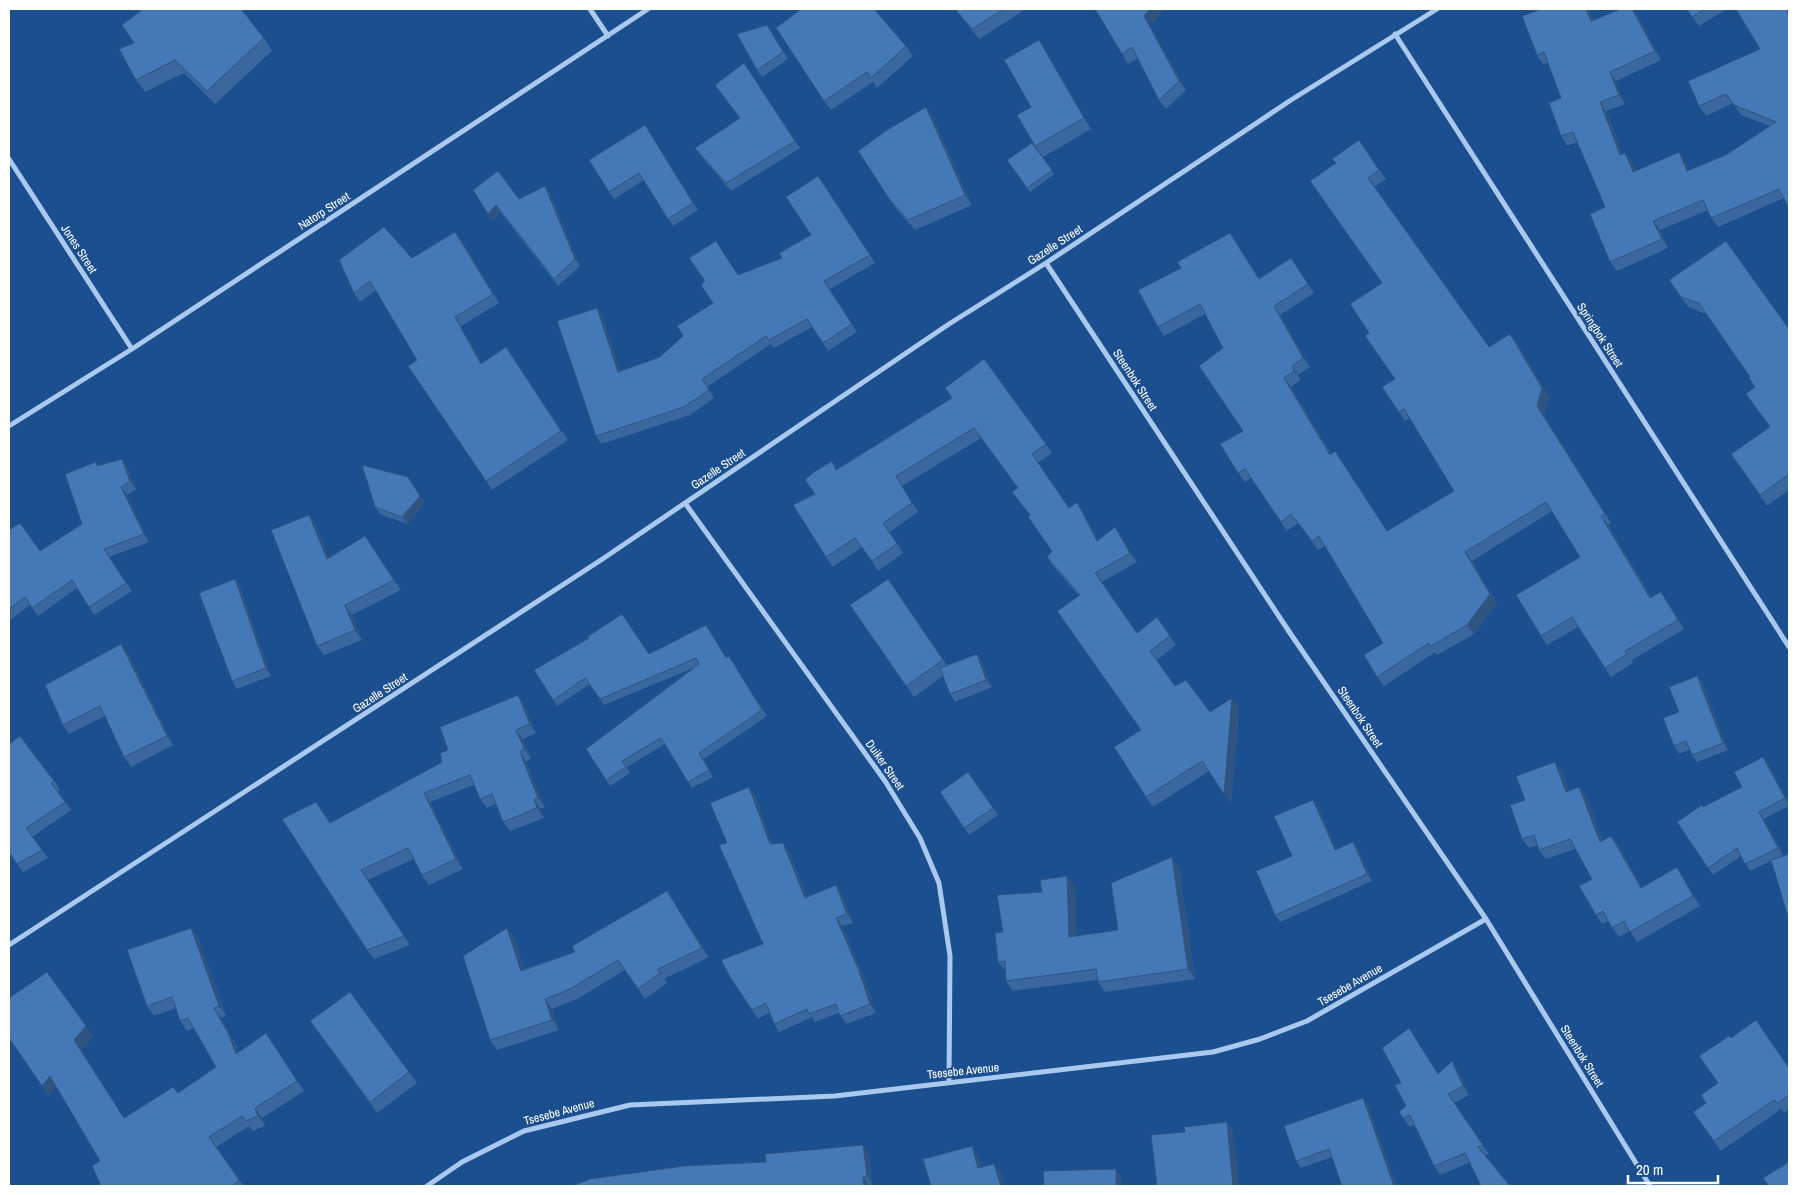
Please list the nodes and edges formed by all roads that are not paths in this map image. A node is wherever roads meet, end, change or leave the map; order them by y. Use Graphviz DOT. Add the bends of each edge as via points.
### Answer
graph roads {
  1 [pos="590,9"];
  2 [pos="648,9"];
  3 [pos="1436,9"];
  4 [pos="1395,34"];
  5 [pos="608,36"];
  6 [pos="9,159"];
  7 [pos="1046,263"];
  8 [pos="132,349"];
  9 [pos="9,426"];
  10 [pos="685,503"];
  11 [pos="1789,647"];
  12 [pos="1486,919"];
  13 [pos="9,945"];
  14 [pos="949,1082"];
  15 [pos="427,1186"];
  16 [pos="1650,1186"];
  1 -- 5 [label="street"];
  2 -- 5 [label="street, Natorp Street"];
  3 -- 4 [label="street, Gazelle Street"];
  4 -- 7 [label="street, Gazelle Street"];
  4 -- 11 [label="street, Springbok Street"];
  5 -- 8 [label="street, Natorp Street"];
  6 -- 8 [label="street, Jones Street"];
  7 -- 10 [label="street, Gazelle Street" via="949,324"];
  7 -- 12 [label="street, Steenbok Street" via="1285,625"];
  8 -- 9 [label="street, Natorp Street"];
  10 -- 13 [label="street, Gazelle Street"];
  10 -- 14 [label="street, Duiker Street" via="886,781 920,838 939,883 950,956"];
  12 -- 14 [label="street, Tsesebe Avenue" via="1307,1021 1260,1039 1185,1056"];
  12 -- 16 [label="street, Steenbok Street"];
  14 -- 15 [label="street, Tsesebe Avenue" via="834,1096 630,1105 524,1131 462,1162"];
}
